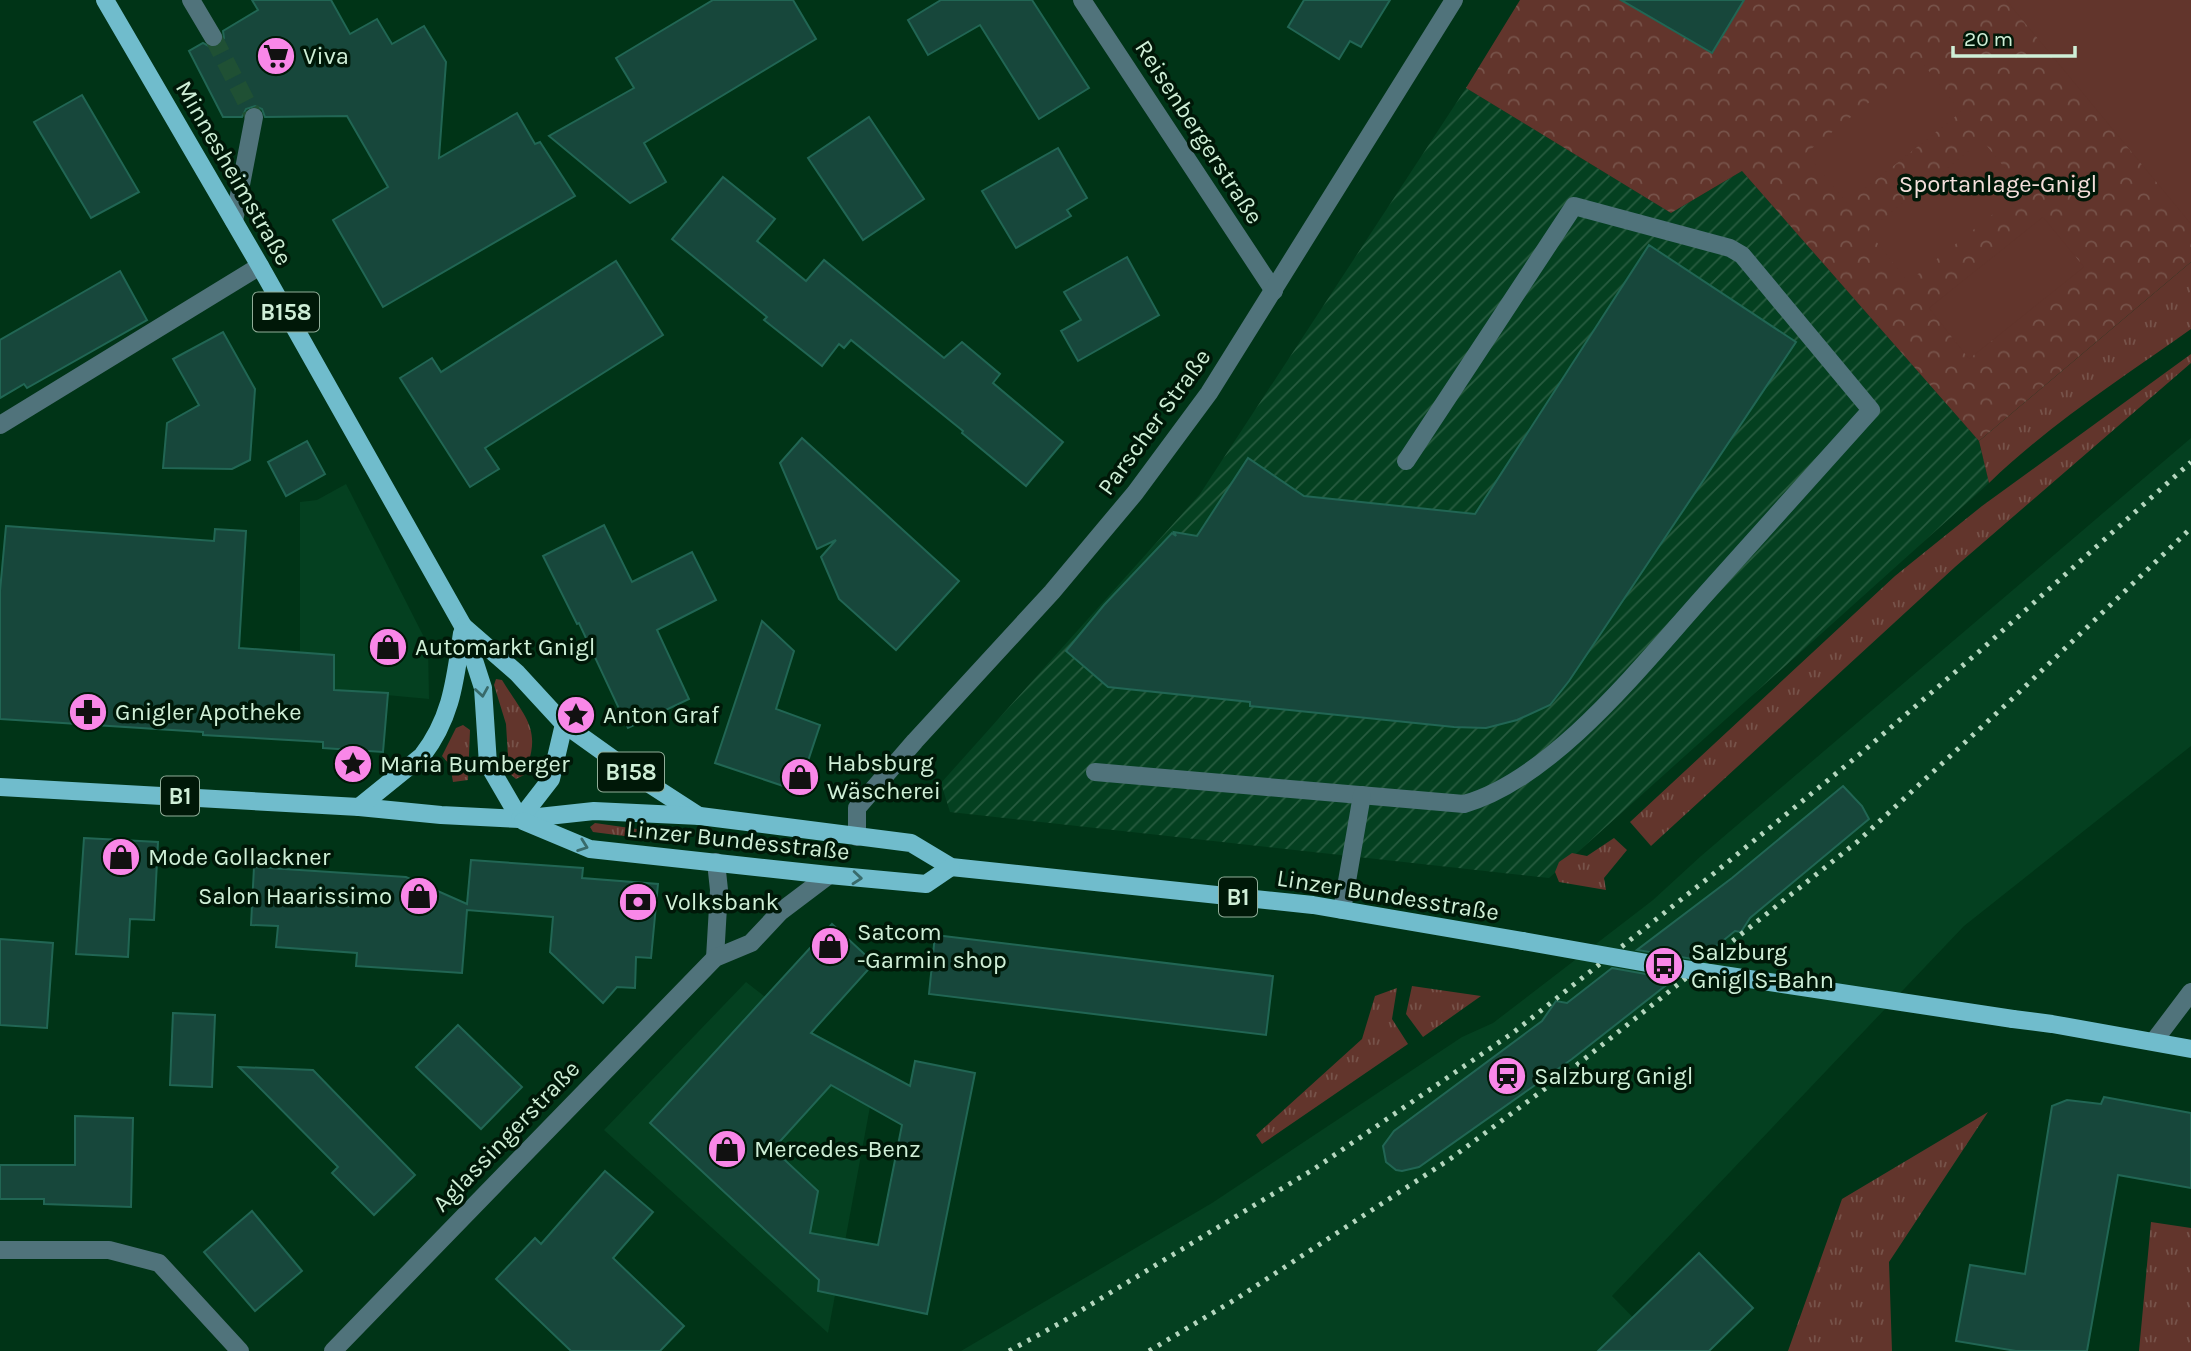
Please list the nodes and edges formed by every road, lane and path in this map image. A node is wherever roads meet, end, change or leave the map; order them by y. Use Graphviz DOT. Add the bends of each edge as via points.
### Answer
graph roads {
  1 [pos="105,0"];
  2 [pos="1083,0"];
  3 [pos="1454,0"];
  4 [pos="195,1"];
  5 [pos="213,37"];
  6 [pos="254,117"];
  7 [pos="234,221"];
  8 [pos="260,266"];
  9 [pos="1274,291"];
  10 [pos="0,425"];
  11 [pos="1406,461"];
  12 [pos="463,626"];
  13 [pos="564,724"];
  14 [pos="1095,772"];
  15 [pos="0,787"];
  16 [pos="1362,795"];
  17 [pos="359,807"];
  18 [pos="700,816"];
  19 [pos="520,819"];
  20 [pos="857,837"];
  21 [pos="716,862"];
  22 [pos="951,867"];
  23 [pos="829,876"];
  24 [pos="1342,910"];
  25 [pos="715,957"];
  26 [pos="2191,992"];
  27 [pos="2154,1041"];
  28 [pos="2191,1049"];
  29 [pos="0,1250"];
  30 [pos="240,1351"];
  31 [pos="333,1351"];
  1 -- 7 [label="main road, Minnesheimstraße / B158"];
  2 -- 9 [label="street, Reisenbergerstraße"];
  3 -- 9 [label="street, Parscher Straße"];
  4 -- 5 [label="street"];
  6 -- 7 [label="street"];
  7 -- 8 [label="main road, Minnesheimstraße / B158"];
  8 -- 10 [label="street"];
  8 -- 12 [label="main road, Minnesheimstraße / B158"];
  9 -- 20 [label="street, Parscher Straße" via="1209,393 1135,493 857,808"];
  11 -- 16 [label="street" via="1574,206 1742,255 1871,410 1606,703 1525,775 1501,791 1464,804"];
  12 -- 13 [label="main road, Minnesheimstraße / B158" via="517,673"];
  12 -- 17 [label="main road" via="452,699 430,746"];
  12 -- 19 [label="main road, Minnesheimstraße / B158, one-way" via="483,688 488,765"];
  13 -- 18 [label="main road, Minnesheimstraße / B158"];
  13 -- 19 [label="main road" via="551,779"];
  14 -- 16 [label="street"];
  15 -- 17 [label="main road, Linzer Bundesstraße / B1"];
  16 -- 24 [label="street"];
  17 -- 19 [label="main road, Linzer Bundesstraße / B1"];
  18 -- 19 [label="main road, Linzer Bundesstraße / B1" via="594,811"];
  18 -- 20 [label="main road, Linzer Bundesstraße / B1"];
  19 -- 21 [label="main road, Linzer Bundesstraße / B1, one-way" via="590,849"];
  20 -- 22 [label="main road, Linzer Bundesstraße / B1" via="911,843"];
  21 -- 23 [label="main road, Linzer Bundesstraße / B1"];
  21 -- 25 [label="street"];
  23 -- 22 [label="main road, Linzer Bundesstraße / B1, one-way" via="926,884"];
  22 -- 24 [label="main road, Linzer Bundesstraße / B1"];
  23 -- 25 [label="street, Aglassingerstraße" via="780,912 751,943"];
  24 -- 27 [label="main road, Linzer Bundesstraße / B1, bridge" via="1664,966"];
  25 -- 31 [label="street, Aglassingerstraße"];
  26 -- 27 [label="street"];
  27 -- 28 [label="main road, B1"];
  29 -- 30 [label="street" via="109,1250 159,1263"];
}
